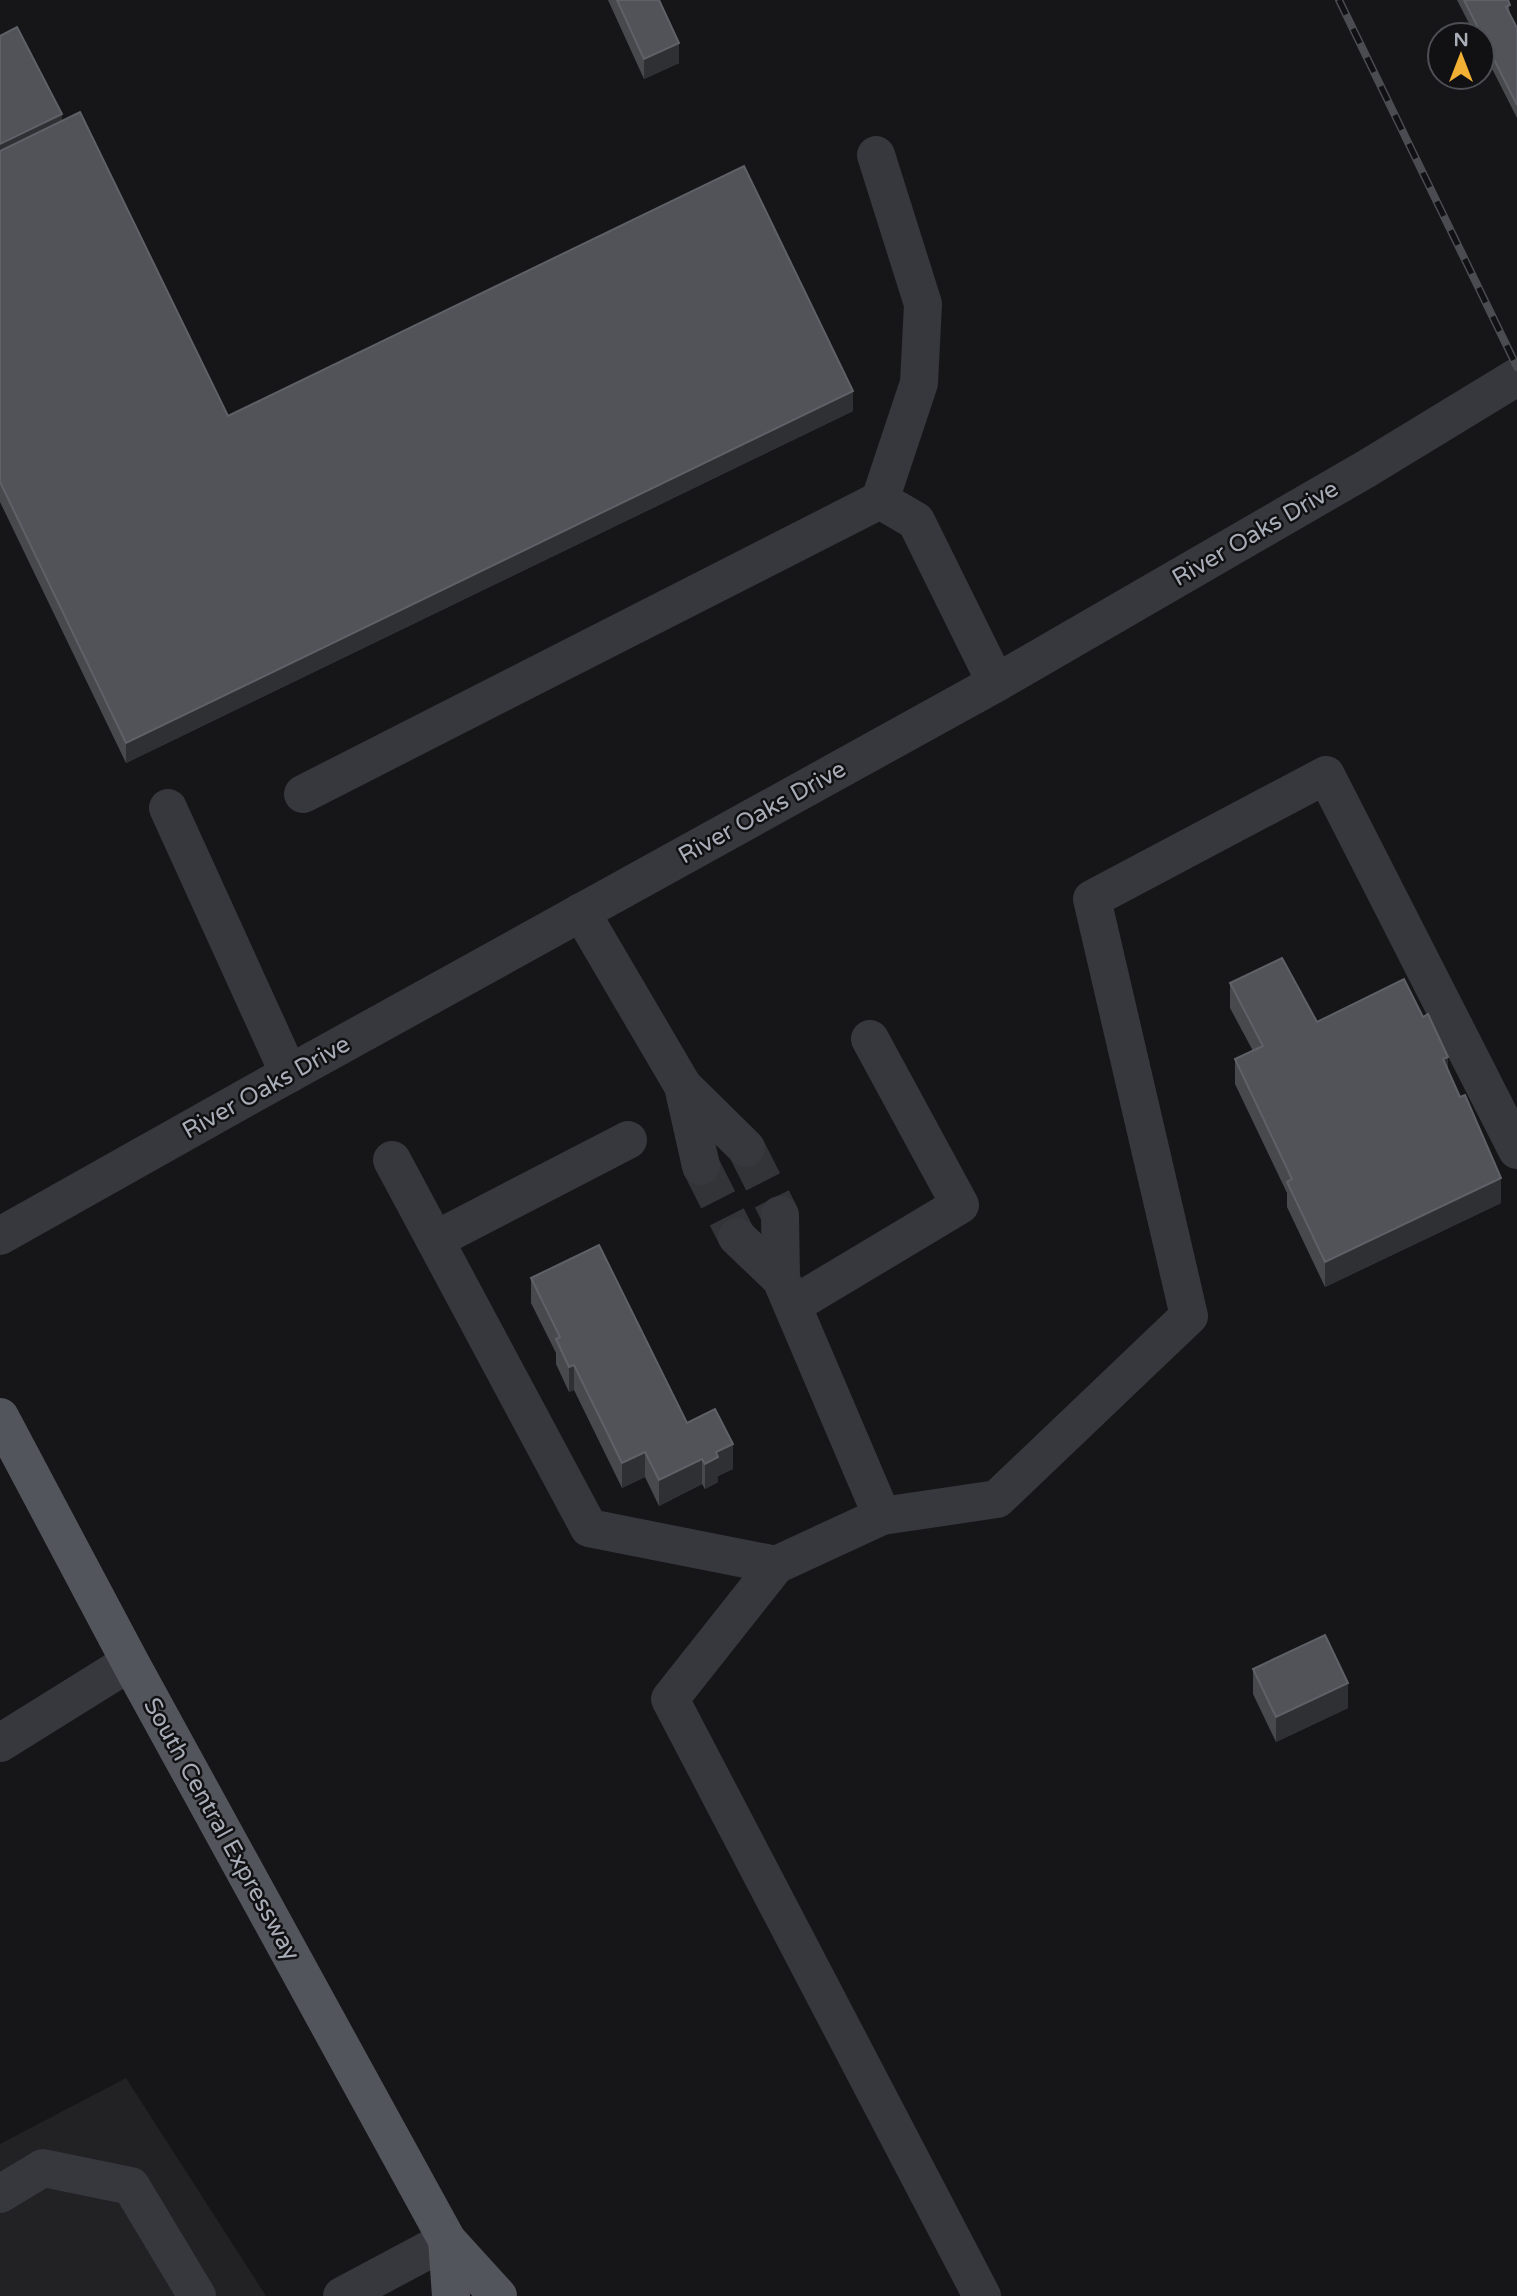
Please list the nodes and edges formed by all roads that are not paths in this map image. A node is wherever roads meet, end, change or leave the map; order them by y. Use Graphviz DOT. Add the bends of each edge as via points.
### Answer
graph roads {
  1 [pos="876,155"];
  2 [pos="1517,377"];
  3 [pos="880,500"];
  4 [pos="996,682"];
  5 [pos="303,794"];
  6 [pos="168,808"];
  7 [pos="581,912"];
  8 [pos="870,1039"];
  9 [pos="289,1073"];
  10 [pos="683,1086"];
  11 [pos="628,1140"];
  12 [pos="746,1148"];
  13 [pos="1517,1150"];
  14 [pos="392,1160"];
  15 [pos="701,1166"];
  16 [pos="780,1215"];
  17 [pos="0,1236"];
  18 [pos="737,1237"];
  19 [pos="435,1240"];
  20 [pos="787,1292"];
  21 [pos="0,1417"];
  22 [pos="882,1516"];
  23 [pos="776,1565"];
  24 [pos="130,1662"];
  25 [pos="0,1743"];
  26 [pos="0,2194"];
  27 [pos="447,2240"];
  28 [pos="197,2296"];
  29 [pos="342,2296"];
  30 [pos="451,2296"];
  31 [pos="498,2296"];
  32 [pos="982,2296"];
  1 -- 3 [label="street" via="923,304 919,383"];
  2 -- 4 [label="street, River Oaks Drive"];
  3 -- 4 [label="street" via="916,521"];
  3 -- 5 [label="street"];
  4 -- 7 [label="street, River Oaks Drive"];
  6 -- 9 [label="street"];
  7 -- 9 [label="street, River Oaks Drive"];
  7 -- 10 [label="street"];
  8 -- 20 [label="street" via="960,1205"];
  9 -- 17 [label="street, River Oaks Drive"];
  10 -- 12 [label="street"];
  10 -- 15 [label="street"];
  11 -- 19 [label="street"];
  13 -- 22 [label="street" via="1326,775 1091,899 1189,1316 996,1499"];
  14 -- 19 [label="street"];
  16 -- 20 [label="street"];
  18 -- 20 [label="street"];
  19 -- 23 [label="street" via="589,1528"];
  20 -- 22 [label="street"];
  21 -- 24 [label="main road, South Central Expressway"];
  22 -- 23 [label="street"];
  23 -- 32 [label="street" via="670,1699"];
  24 -- 25 [label="street"];
  24 -- 27 [label="main road, South Central Expressway"];
  26 -- 28 [label="street" via="43,2168 131,2186"];
  27 -- 29 [label="street"];
  27 -- 30 [label="main road, South Central Expressway"];
  27 -- 31 [label="main road, South Central Expressway"];
}
